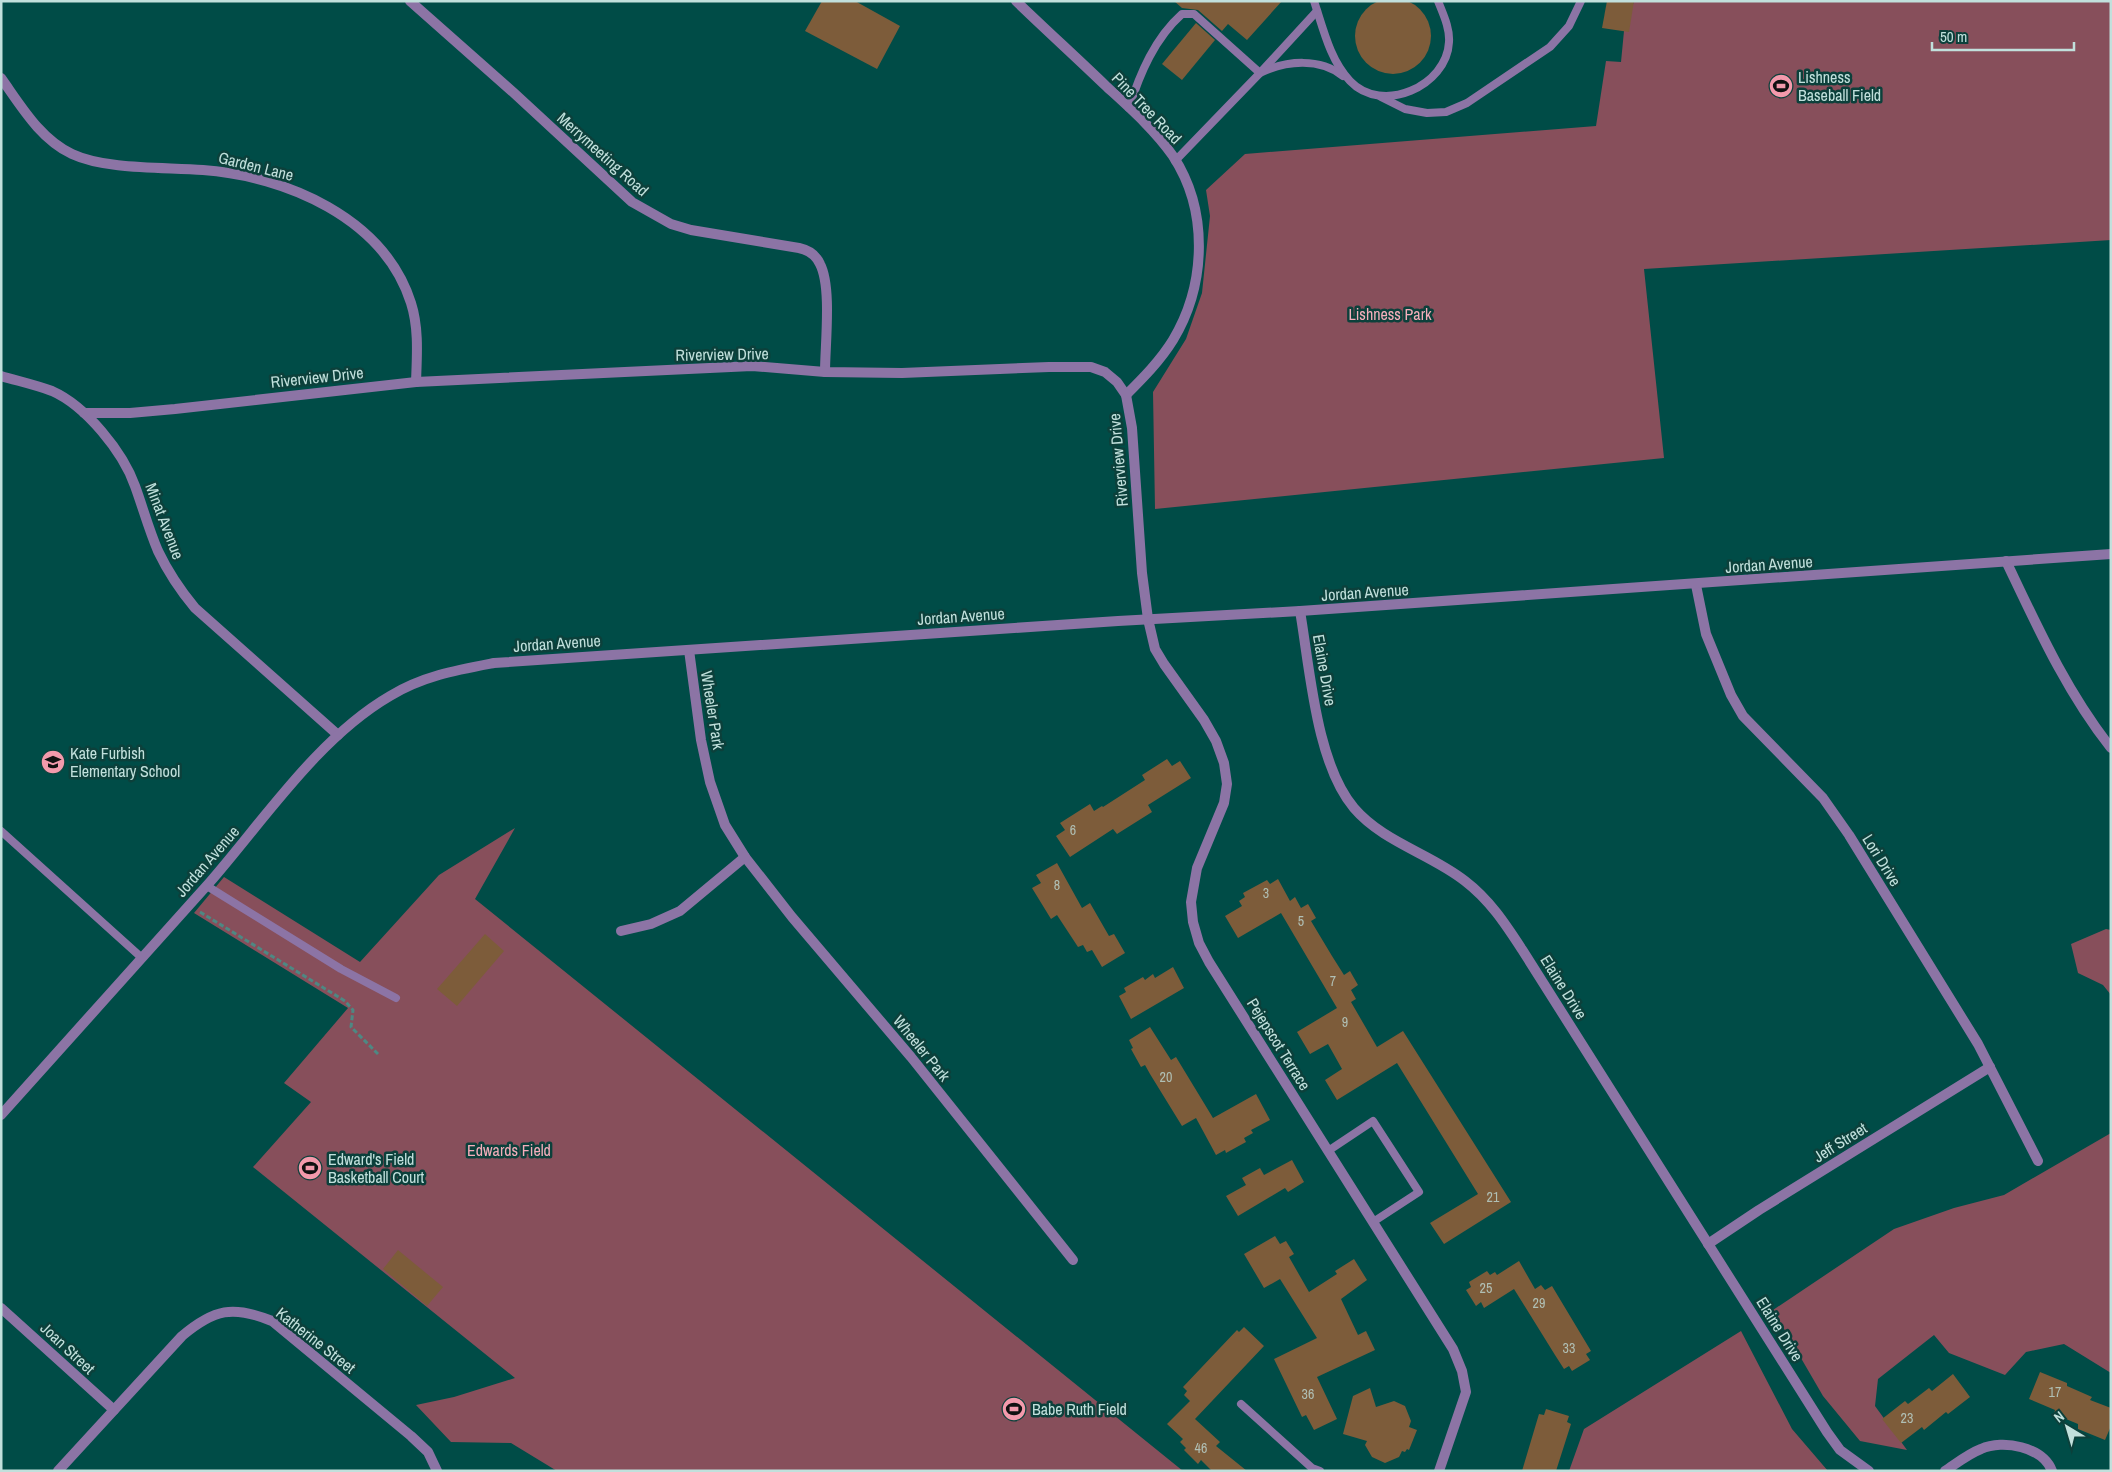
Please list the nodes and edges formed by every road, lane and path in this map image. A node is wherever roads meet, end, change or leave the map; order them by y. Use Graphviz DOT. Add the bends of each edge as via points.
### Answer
graph roads {
  1 [pos="410,1"];
  2 [pos="1016,1"];
  3 [pos="1314,1"];
  4 [pos="1438,1"];
  5 [pos="1581,1"];
  6 [pos="1317,11"];
  7 [pos="1260,73"];
  8 [pos="1,78"];
  9 [pos="1352,83"];
  10 [pos="1381,97"];
  11 [pos="1129,108"];
  12 [pos="1175,161"];
  13 [pos="825,372"];
  14 [pos="1,376"];
  15 [pos="416,382"];
  16 [pos="1126,395"];
  17 [pos="84,413"];
  18 [pos="2111,554"];
  19 [pos="2006,561"];
  20 [pos="1696,584"];
  21 [pos="1300,611"];
  22 [pos="1148,619"];
  23 [pos="689,650"];
  24 [pos="338,735"];
  25 [pos="2111,748"];
  26 [pos="1,831"];
  27 [pos="1,839"];
  28 [pos="14,843"];
  29 [pos="745,857"];
  30 [pos="206,886"];
  31 [pos="199,911"];
  32 [pos="621,931"];
  33 [pos="142,958"];
  34 [pos="396,998"];
  35 [pos="379,1055"];
  36 [pos="1990,1067"];
  37 [pos="1,1115"];
  38 [pos="1328,1151"];
  39 [pos="2038,1160"];
  40 [pos="1373,1222"];
  41 [pos="1708,1244"];
  42 [pos="1074,1260"];
  43 [pos="1,1308"];
  44 [pos="1241,1404"];
  45 [pos="114,1410"];
  46 [pos="58,1471"];
  47 [pos="437,1471"];
  48 [pos="1320,1471"];
  49 [pos="1439,1471"];
  50 [pos="1869,1471"];
  51 [pos="1945,1471"];
  52 [pos="2052,1471"];
  1 -- 13 [label="street, Merrymeeting Road" via="632,202 651,214 691,230 812,253 820,264 826,285"];
  2 -- 11 [label="street, Pine Tree Road"];
  3 -- 6 [label="lane"];
  4 -- 10 [label="lane" via="1447,24 1449,42 1445,60 1433,77 1415,89"];
  5 -- 10 [label="lane" via="1569,26 1550,47 1467,103 1446,112 1427,113 1405,110"];
  6 -- 7 [label="lane"];
  6 -- 9 [label="lane" via="1334,58"];
  7 -- 9 [label="lane" via="1271,68 1315,63 1332,68"];
  7 -- 11 [label="lane" via="1194,14 1182,14 1156,46 1138,80"];
  7 -- 12 [label="lane"];
  8 -- 15 [label="street, Garden Lane" via="38,128 73,154 111,164 214,171 263,180 302,193 340,215 375,245 404,283 416,325"];
  9 -- 10 [label="lane"];
  11 -- 12 [label="street, Pine Tree Road"];
  12 -- 16 [label="street, Pine Tree Road" via="1192,196 1197,217 1197,275 1173,340"];
  13 -- 15 [label="street, Riverview Drive" via="752,366"];
  13 -- 16 [label="street, Riverview Drive" via="902,374 1091,367 1105,372"];
  14 -- 17 [label="street, Minat Avenue" via="53,392"];
  15 -- 17 [label="street, Riverview Drive" via="175,409"];
  16 -- 22 [label="street, Riverview Drive" via="1132,428"];
  17 -- 24 [label="street, Minat Avenue" via="116,448 126,466 157,549 180,590 195,608"];
  18 -- 19 [label="street, Jordan Avenue"];
  19 -- 20 [label="street, Jordan Avenue"];
  19 -- 25 [label="street" via="2065,680"];
  20 -- 21 [label="street, Jordan Avenue"];
  20 -- 36 [label="street, Lori Drive" via="1706,634 1743,716 1822,798 1849,835"];
  21 -- 22 [label="street, Jordan Avenue"];
  21 -- 41 [label="street, Elaine Drive" via="1320,728 1332,769 1354,808 1388,836 1464,880 1497,913"];
  22 -- 23 [label="street, Jordan Avenue"];
  22 -- 38 [label="street, Pejepscot Terrace" via="1155,649 1204,720 1224,763 1224,803 1193,885 1193,922 1199,943"];
  23 -- 24 [label="street, Jordan Avenue" via="494,663 439,674 390,696"];
  23 -- 29 [label="street, Wheeler Park" via="710,782 725,825"];
  24 -- 30 [label="street, Jordan Avenue"];
  26 -- 28 [label="lane"];
  27 -- 28 [label="lane"];
  28 -- 33 [label="lane"];
  29 -- 32 [label="street" via="680,911 651,924"];
  29 -- 42 [label="street, Wheeler Park"];
  30 -- 33 [label="street, Jordan Avenue"];
  30 -- 34 [label="lane" via="341,969"];
  31 -- 35 [label="path" via="345,1001 353,1010 351,1027"];
  33 -- 37 [label="street, Jordan Avenue"];
  36 -- 39 [label="street, Lori Drive"];
  36 -- 41 [label="street, Jeff Street"];
  38 -- 40 [label="street, Pejepscot Terrace"];
  38 -- 40 [label="lane" via="1373,1122 1418,1192"];
  40 -- 49 [label="street, Pejepscot Terrace" via="1462,1370 1466,1392"];
  41 -- 50 [label="street, Elaine Drive" via="1840,1450"];
  43 -- 45 [label="street, Joan Street"];
  44 -- 48 [label="lane" via="1312,1468"];
  45 -- 46 [label="street, Katherine Street"];
  45 -- 47 [label="street, Katherine Street" via="196,1325 211,1316 251,1312 272,1321 411,1436 428,1452"];
  51 -- 52 [label="street" via="1983,1448 1999,1444 2034,1452 2050,1464"];
}
